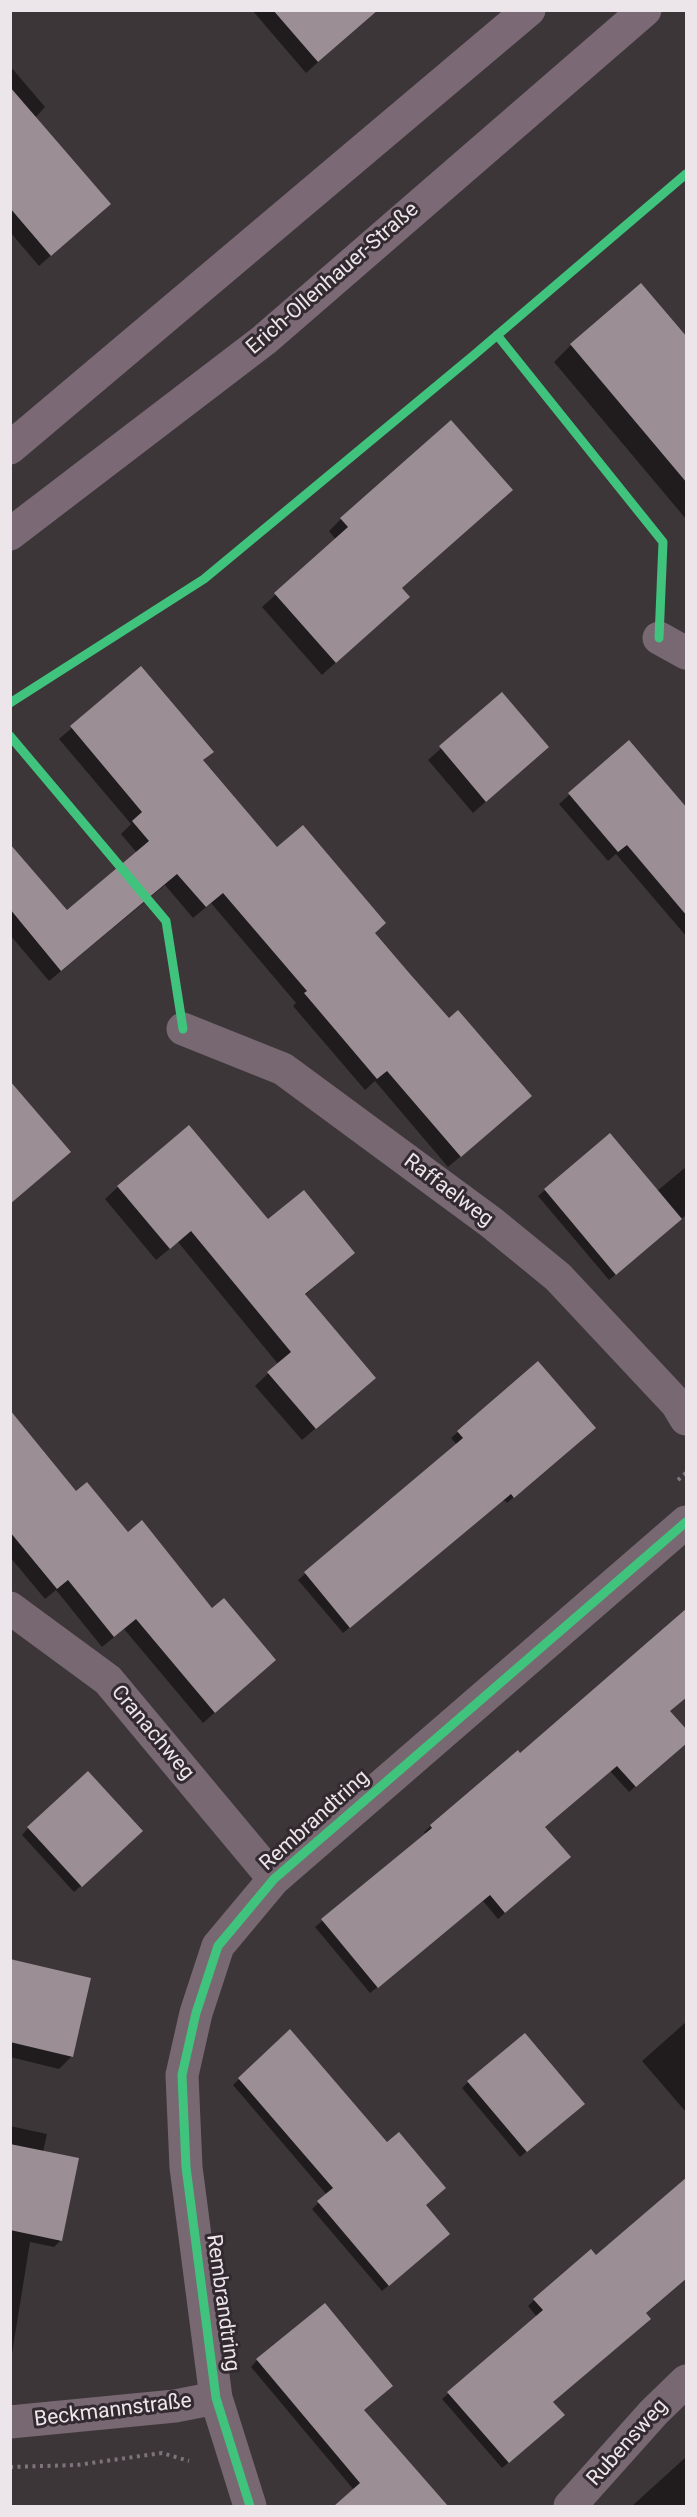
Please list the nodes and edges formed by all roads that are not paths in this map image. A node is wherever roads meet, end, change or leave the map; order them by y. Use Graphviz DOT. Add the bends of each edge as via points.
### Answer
graph roads {
  1 [pos="529,10"];
  2 [pos="645,10"];
  3 [pos="10,448"];
  4 [pos="10,534"];
  5 [pos="183,1029"];
  6 [pos="684,1406"];
  7 [pos="687,1522"];
  8 [pos="10,1608"];
  9 [pos="274,1879"];
  10 [pos="687,2381"];
  11 [pos="216,2398"];
  12 [pos="10,2422"];
  13 [pos="250,2506"];
  14 [pos="570,2506"];
  1 -- 3 [label="street"];
  2 -- 4 [label="street, Erich-Ollenhauer-Straße" via="264,340"];
  5 -- 6 [label="street, Raffaelweg" via="283,1069 492,1223 558,1277"];
  7 -- 9 [label="street, Rembrandtring"];
  8 -- 9 [label="street, Cranachweg" via="108,1680"];
  9 -- 11 [label="street, Rembrandtring" via="218,1946 196,2013 182,2074 186,2167"];
  10 -- 14 [label="street, Rubensweg"];
  11 -- 12 [label="street, Beckmannstraße" via="175,2406"];
  11 -- 13 [label="street, Rembrandtring"];
}
